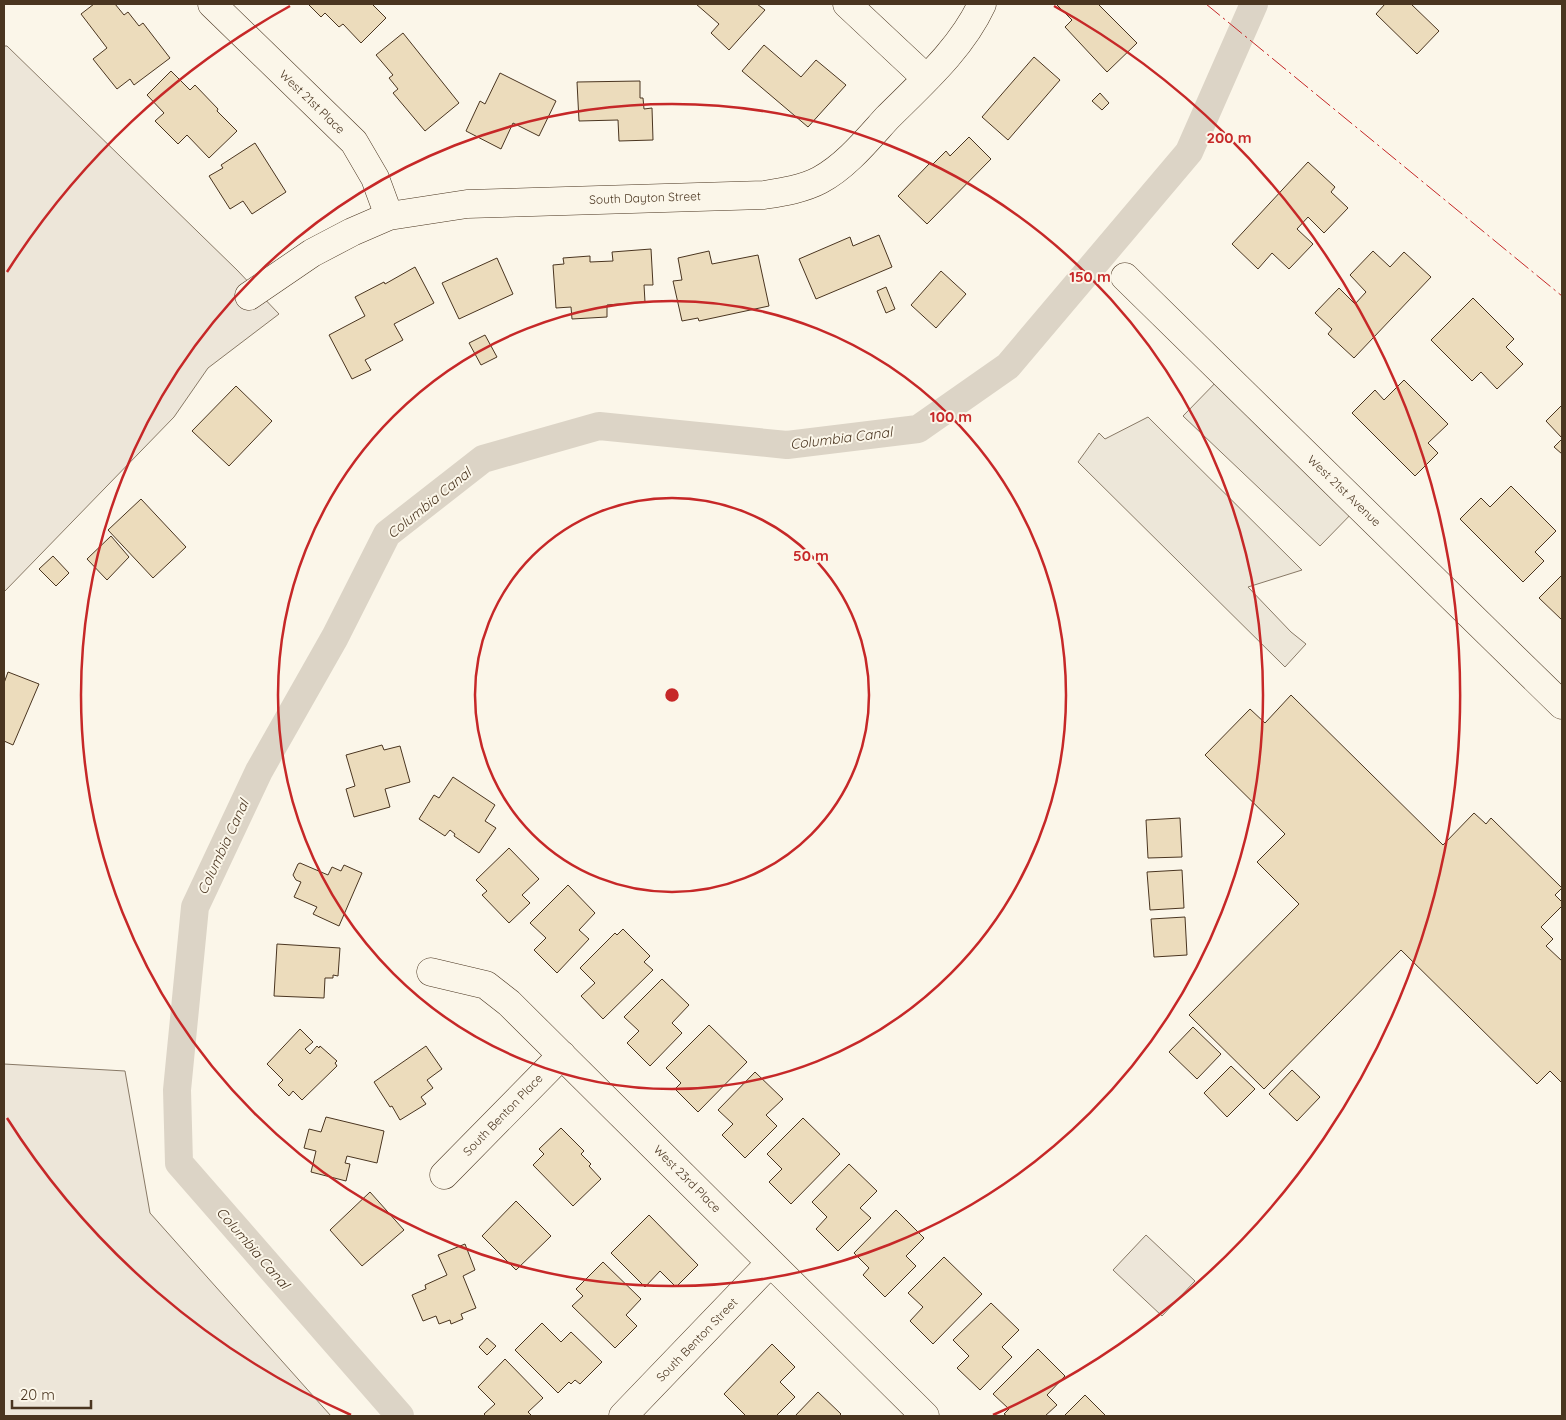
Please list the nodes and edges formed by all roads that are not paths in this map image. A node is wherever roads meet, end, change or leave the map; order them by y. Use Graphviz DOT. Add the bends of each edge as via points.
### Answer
graph roads {
  1 [pos="212,4"];
  2 [pos="847,4"];
  3 [pos="982,4"];
  4 [pos="926,78"];
  5 [pos="389,216"];
  6 [pos="1125,277"];
  7 [pos="249,296"];
  8 [pos="1562,705"];
  9 [pos="431,972"];
  10 [pos="562,1055"];
  11 [pos="444,1175"];
  12 [pos="770,1263"];
  13 [pos="623,1416"];
  14 [pos="925,1416"];
  1 -- 5 [label="street, West 21st Place" via="354,142 375,178"];
  2 -- 4 [label="street"];
  3 -- 4 [label="street, South Dayton Street" via="966,32"];
  4 -- 5 [label="street, South Dayton Street" via="849,159 820,180 792,190 764,195 467,204"];
  5 -- 7 [label="street, South Dayton Street" via="312,253"];
  6 -- 8 [label="street, West 21st Avenue"];
  9 -- 10 [label="street, West 23rd Place" via="486,985"];
  10 -- 11 [label="street, South Benton Place"];
  10 -- 12 [label="street, West 23rd Place"];
  12 -- 13 [label="street, South Benton Street"];
  12 -- 14 [label="street, West 23rd Place"];
}
